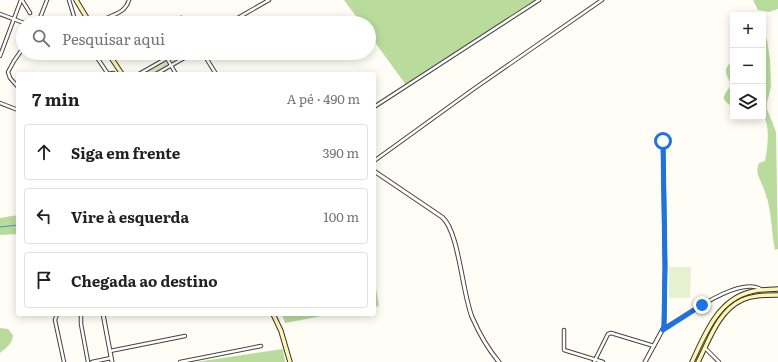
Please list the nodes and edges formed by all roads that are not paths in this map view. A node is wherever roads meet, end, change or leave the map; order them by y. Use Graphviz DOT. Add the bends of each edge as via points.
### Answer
graph roads {
  1 [pos="21,0"];
  2 [pos="47,0"];
  3 [pos="76,0"];
  4 [pos="129,0"];
  5 [pos="269,0"];
  6 [pos="539,0"];
  7 [pos="602,0"];
  8 [pos="70,2"];
  9 [pos="30,13"];
  10 [pos="0,14"];
  11 [pos="41,16"];
  12 [pos="74,16"];
  13 [pos="86,16"];
  14 [pos="112,16"];
  15 [pos="242,16"];
  16 [pos="14,19"];
  17 [pos="0,56"];
  18 [pos="16,58"];
  19 [pos="99,60"];
  20 [pos="113,60"];
  21 [pos="164,60"];
  22 [pos="168,60"];
  23 [pos="180,60"];
  24 [pos="207,60"];
  25 [pos="171,65"];
  26 [pos="107,72"];
  27 [pos="121,72"];
  28 [pos="142,72"];
  29 [pos="159,72"];
  30 [pos="175,72"];
  31 [pos="215,72"];
  32 [pos="16,85"];
  33 [pos="0,103"];
  34 [pos="376,106"];
  35 [pos="16,109"];
  36 [pos="663,141"];
  37 [pos="376,160"];
  38 [pos="376,172"];
  39 [pos="778,289"];
  40 [pos="762,290"];
  41 [pos="778,294"];
  42 [pos="56,316"];
  43 [pos="81,316"];
  44 [pos="103,316"];
  45 [pos="274,316"];
  46 [pos="663,328"];
  47 [pos="564,330"];
  48 [pos="185,336"];
  49 [pos="261,346"];
  50 [pos="654,346"];
  51 [pos="705,348"];
  52 [pos="110,351"];
  53 [pos="111,358"];
  54 [pos="594,361"];
  55 [pos="64,362"];
  56 [pos="88,362"];
  57 [pos="92,362"];
  58 [pos="112,362"];
  59 [pos="180,362"];
  60 [pos="290,362"];
  61 [pos="499,362"];
  62 [pos="603,362"];
  63 [pos="645,362"];
  64 [pos="692,362"];
  65 [pos="698,362"];
  66 [pos="719,362"];
  1 -- 9 [label="street"];
  1 -- 16 [label="street"];
  2 -- 11 [label="street"];
  3 -- 8 [label="street"];
  3 -- 13 [label="main road"];
  4 -- 14 [label="street" via="121,12"];
  5 -- 15 [label="street"];
  6 -- 34 [label="street"];
  7 -- 37 [label="street"];
  8 -- 12 [label="street"];
  10 -- 16 [label="street"];
  16 -- 17 [label="street"];
  18 -- 32 [label="street" via="8,72"];
  19 -- 26 [label="street"];
  20 -- 27 [label="main road"];
  21 -- 28 [label="street"];
  22 -- 25 [label="street"];
  23 -- 25 [label="street"];
  24 -- 31 [label="street"];
  25 -- 29 [label="street"];
  25 -- 30 [label="street"];
  33 -- 35 [label="street"];
  36 -- 46 [label="street"];
  38 -- 61 [label="street" via="448,223 453,233 472,316"];
  39 -- 40 [label="main road"];
  40 -- 46 [label="street" via="746,286 716,297"];
  40 -- 64 [label="main road" via="742,295 726,305 710,326"];
  41 -- 51 [label="main road" via="751,297 732,306 722,317"];
  42 -- 55 [label="street"];
  43 -- 56 [label="street"];
  44 -- 52 [label="street"];
  45 -- 60 [label="main road"];
  46 -- 50 [label="street"];
  47 -- 54 [label="street" via="564,350"];
  48 -- 52 [label="street"];
  49 -- 59 [label="street"];
  50 -- 54 [label="street" via="611,333 608,334"];
  50 -- 63 [label="street"];
  51 -- 65 [label="main road"];
  51 -- 66 [label="street"];
  52 -- 53 [label="street"];
  53 -- 57 [label="street"];
  53 -- 58 [label="street"];
  54 -- 62 [label="street"];
}
